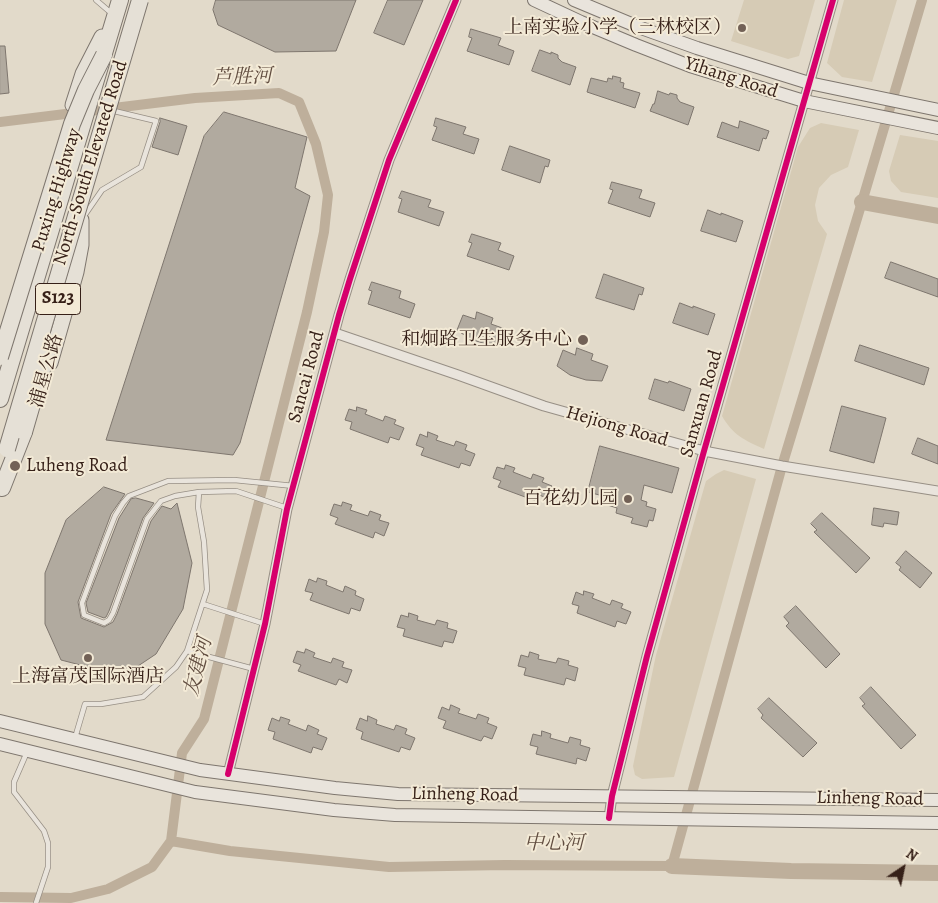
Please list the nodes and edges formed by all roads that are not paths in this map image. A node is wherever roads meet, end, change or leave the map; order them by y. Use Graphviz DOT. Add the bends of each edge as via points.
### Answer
graph roads {
  1 [pos="96,0"];
  2 [pos="140,0"];
  3 [pos="148,0"];
  4 [pos="456,0"];
  5 [pos="534,0"];
  6 [pos="574,0"];
  7 [pos="833,0"];
  8 [pos="114,4"];
  9 [pos="104,55"];
  10 [pos="809,83"];
  11 [pos="804,101"];
  12 [pos="932,108"];
  13 [pos="114,111"];
  14 [pos="938,128"];
  15 [pos="69,133"];
  16 [pos="96,146"];
  17 [pos="81,220"];
  18 [pos="335,333"];
  19 [pos="0,343"];
  20 [pos="0,357"];
  21 [pos="0,380"];
  22 [pos="0,399"];
  23 [pos="704,451"];
  24 [pos="0,471"];
  25 [pos="294,486"];
  26 [pos="1,491"];
  27 [pos="938,491"];
  28 [pos="199,492"];
  29 [pos="288,509"];
  30 [pos="203,604"];
  31 [pos="265,624"];
  32 [pos="187,651"];
  33 [pos="254,669"];
  34 [pos="0,721"];
  35 [pos="75,740"];
  36 [pos="0,744"];
  37 [pos="28,751"];
  38 [pos="228,774"];
  39 [pos="612,796"];
  40 [pos="938,800"];
  41 [pos="609,818"];
  42 [pos="938,823"];
  43 [pos="36,903"];
  1 -- 8 [label="lane"];
  2 -- 16 [label="highway, North-South Elevated Road, bridge"];
  3 -- 13 [label="main road, Puxing Highway"];
  4 -- 18 [label="street, Sancai Road" via="390,160"];
  5 -- 11 [label="main road, Yihang Road" via="690,66"];
  6 -- 10 [label="main road, Yihang Road" via="697,48"];
  7 -- 10 [label="street, Sanxuan Road"];
  8 -- 9 [label="highway, North-South Elevated Road"];
  8 -- 15 [label="main road" via="102,38 83,74"];
  9 -- 20 [label="highway, bridge" via="72,124"];
  9 -- 22 [label="highway, North-South Elevated Road, bridge"];
  10 -- 11 [label="street, Sanxuan Road"];
  10 -- 12 [label="main road, Yihang Road"];
  11 -- 14 [label="main road, Yihang Road"];
  11 -- 23 [label="street, Sanxuan Road"];
  13 -- 17 [label="main road, Puxing Highway"];
  13 -- 17 [label="lane" via="156,121 142,167 102,190"];
  15 -- 19 [label="main road"];
  15 -- 21 [label="main road, Puxing Highway / S123"];
  16 -- 24 [label="highway, North-South Elevated Road, bridge"];
  16 -- 26 [label="highway, bridge" via="84,224 24,432"];
  17 -- 26 [label="main road, 浦星公路" via="76,272 29,434"];
  18 -- 23 [label="street, Hejiong Road" via="544,406"];
  18 -- 25 [label="street, Sancai Road"];
  23 -- 27 [label="street, Hejiong Road"];
  23 -- 39 [label="street, Sanxuan Road"];
  25 -- 28 [label="lane" via="234,480 168,481 129,496 115,516 104,544 82,603 84,615 104,623 109,620 147,519 160,501"];
  25 -- 29 [label="street, Sancai Road"];
  28 -- 29 [label="lane" via="236,490"];
  28 -- 30 [label="lane" via="207,590"];
  29 -- 31 [label="street, Sancai Road"];
  30 -- 31 [label="lane"];
  30 -- 32 [label="lane"];
  31 -- 33 [label="street, Sancai Road"];
  32 -- 33 [label="lane"];
  32 -- 35 [label="lane" via="176,667 143,697 85,704"];
  33 -- 38 [label="street, Sancai Road"];
  34 -- 35 [label="main road, Linheng Road"];
  35 -- 38 [label="main road, Linheng Road"];
  36 -- 37 [label="main road, Linheng Road"];
  37 -- 41 [label="main road, Linheng Road" via="195,792 274,804 395,815"];
  37 -- 43 [label="lane" via="14,782 14,792 44,830 48,844 48,867"];
  38 -- 39 [label="main road, Linheng Road" via="398,794"];
  39 -- 40 [label="main road, Linheng Road"];
  39 -- 41 [label="street, Sanxuan Road"];
  41 -- 42 [label="main road, Linheng Road"];
}
